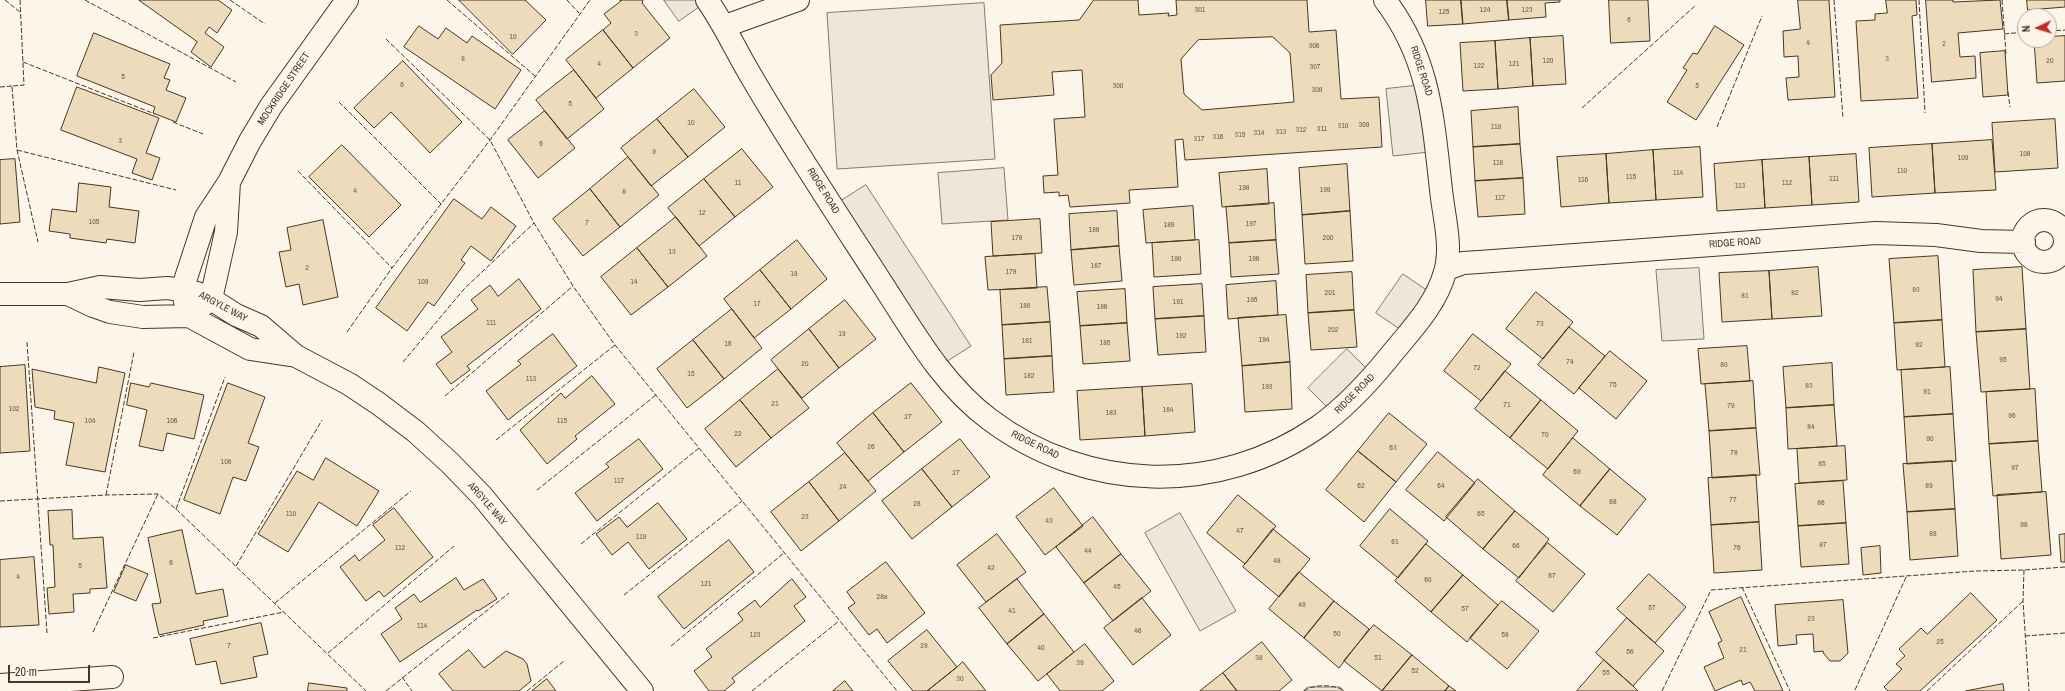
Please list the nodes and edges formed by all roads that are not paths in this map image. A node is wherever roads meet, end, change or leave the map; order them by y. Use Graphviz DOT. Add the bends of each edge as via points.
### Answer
graph roads {
  1 [pos="347,0"];
  2 [pos="707,0"];
  3 [pos="798,0"];
  4 [pos="1385,0"];
  5 [pos="725,26"];
  6 [pos="229,182"];
  7 [pos="2024,242"];
  8 [pos="2064,253"];
  9 [pos="1446,269"];
  10 [pos="182,290"];
  11 [pos="0,294"];
  12 [pos="68,294"];
  13 [pos="211,300"];
  14 [pos="189,316"];
  15 [pos="296,356"];
  16 [pos="112,677"];
  17 [pos="0,685"];
  18 [pos="642,691"];
  1 -- 6 [label="street, MOCKRIDGE STREET" via="271,106"];
  2 -- 5 [label="street, RIDGE ROAD"];
  3 -- 5 [label="street"];
  4 -- 9 [label="street, RIDGE ROAD" via="1408,34 1428,89 1447,243"];
  5 -- 9 [label="street, RIDGE ROAD" via="750,74 936,365 970,403 989,419 1025,442 1064,459 1115,473 1161,478 1202,475 1222,470 1282,447 1335,414 1376,373 1422,318 1436,296"];
  6 -- 10 [label="street, MOCKRIDGE STREET" via="203,223"];
  6 -- 13 [label="street, MOCKRIDGE STREET" via="226,232"];
  7 -- 8 [label="street" via="2028,254 2038,261 2051,261"];
  7 -- 8 [label="street" via="2028,229 2039,221 2046,220 2053,222 2063,232"];
  7 -- 9 [label="street, RIDGE ROAD" via="1876,233 1463,263"];
  10 -- 12 [label="street, ARGYLE WAY" via="100,287"];
  10 -- 13 [label="street, ARGYLE WAY" via="197,293"];
  10 -- 14 [label="street"];
  11 -- 12 [label="street, ARGYLE WAY"];
  12 -- 14 [label="street, ARGYLE WAY" via="110,312 143,317"];
  13 -- 14 [label="street"];
  13 -- 15 [label="street, ARGYLE WAY" via="236,316 261,326"];
  14 -- 15 [label="street, ARGYLE WAY" via="250,348"];
  15 -- 18 [label="street, ARGYLE WAY" via="349,384 379,404 416,432 450,463 482,496"];
  16 -- 17 [label="street"];
}
